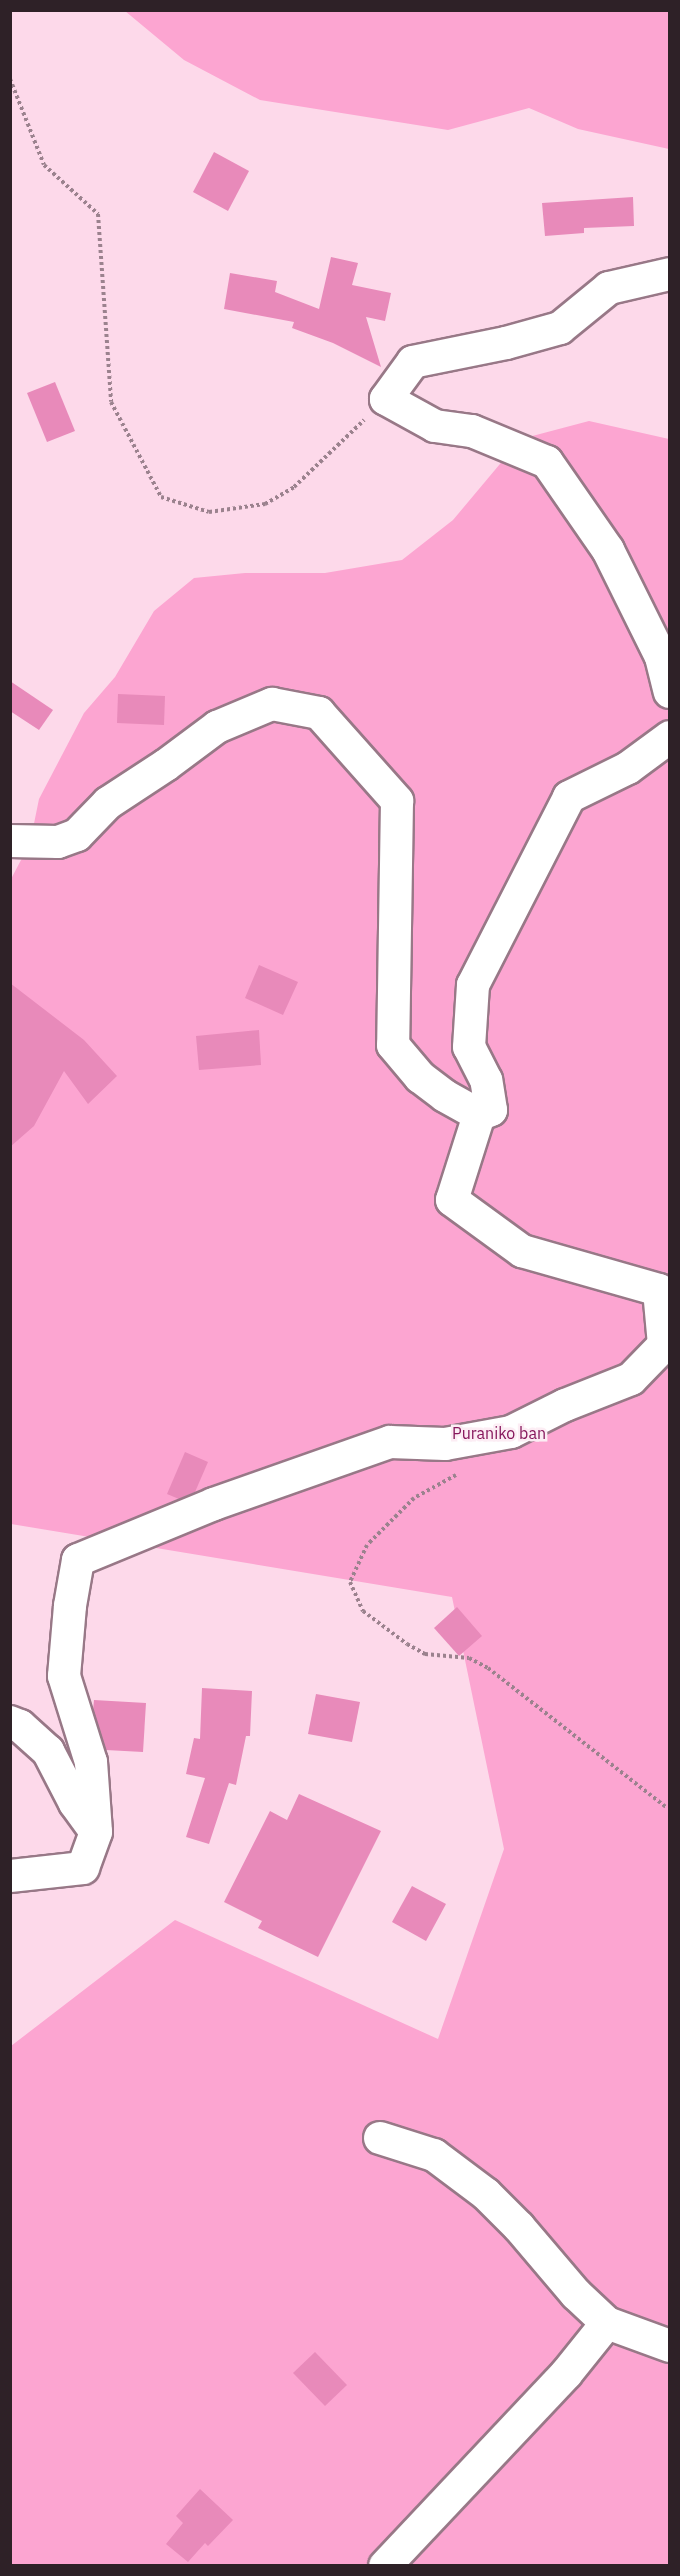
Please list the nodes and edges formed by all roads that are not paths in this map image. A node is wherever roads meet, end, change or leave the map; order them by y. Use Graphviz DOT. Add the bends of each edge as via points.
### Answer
graph roads {
  1 [pos="669,274"];
  2 [pos="669,692"];
  3 [pos="669,737"];
  4 [pos="10,841"];
  5 [pos="479,1115"];
  6 [pos="10,1722"];
  7 [pos="96,1832"];
  8 [pos="10,1876"];
  9 [pos="380,2138"];
  10 [pos="607,2323"];
  11 [pos="669,2346"];
  12 [pos="385,2565"];
  1 -- 2 [label="street" via="609,288 560,328 506,344 413,362 386,399 435,426 472,431 547,462 608,550 662,657"];
  3 -- 5 [label="street" via="628,768 569,797 473,985 469,1047 486,1080 491,1110"];
  4 -- 5 [label="street" via="58,842 77,835 108,803 218,727 272,704 319,713 397,801 393,1045 420,1077"];
  5 -- 7 [label="street" via="452,1200 522,1251 659,1290 664,1345 631,1379 511,1432 445,1444 390,1442 214,1504 78,1560 64,1676 91,1762"];
  6 -- 7 [label="street" via="48,1751 75,1803"];
  7 -- 8 [label="street" via="83,1868"];
  9 -- 10 [label="street" via="434,2154 486,2194"];
  10 -- 11 [label="street"];
  10 -- 12 [label="street" via="566,2373"];
}
